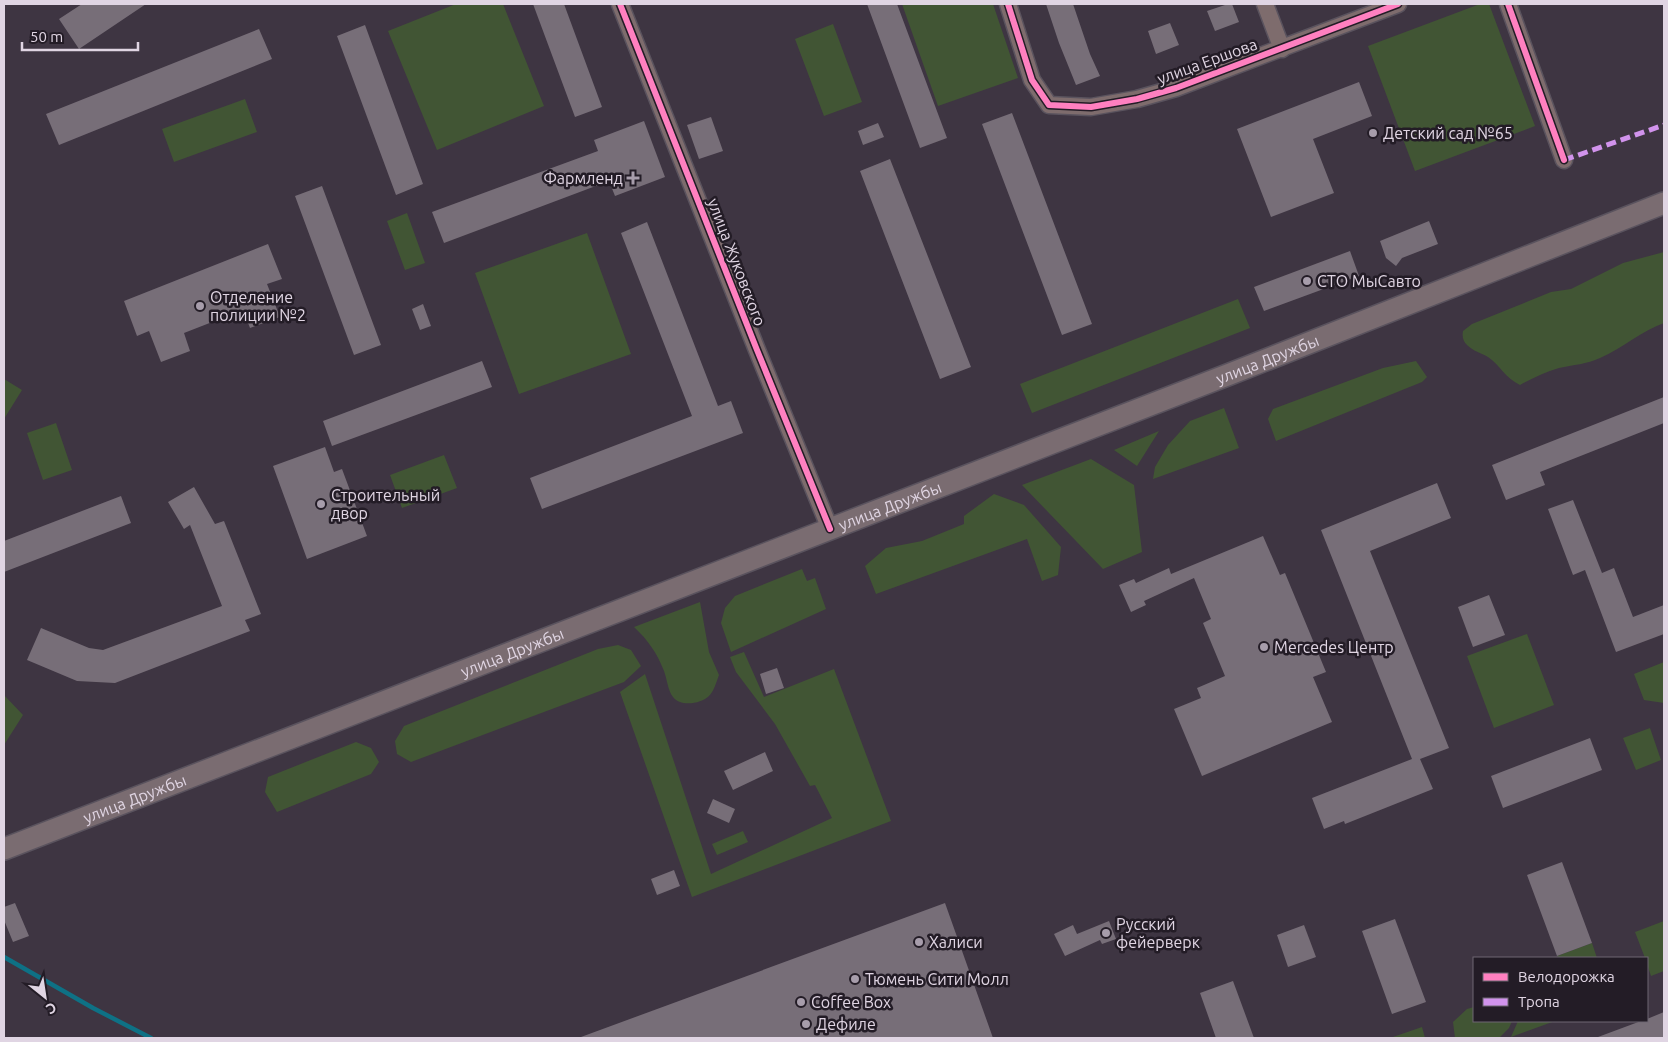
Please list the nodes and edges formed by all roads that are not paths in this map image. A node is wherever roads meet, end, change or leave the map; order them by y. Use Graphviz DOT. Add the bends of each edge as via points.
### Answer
graph roads {
  1 [pos="620,4"];
  2 [pos="1008,4"];
  3 [pos="1265,4"];
  4 [pos="1398,4"];
  5 [pos="1508,4"];
  6 [pos="1282,49"];
  7 [pos="1564,160"];
  8 [pos="1664,203"];
  9 [pos="830,529"];
  10 [pos="4,849"];
  1 -- 9 [label="street, улица Жуковского"];
  2 -- 6 [label="street, улица Ершова" via="1032,80 1049,105 1091,107 1137,99"];
  3 -- 6 [label="street"];
  4 -- 6 [label="street, улица Ершова"];
  5 -- 7 [label="street"];
  8 -- 9 [label="main road, улица Дружбы"];
  9 -- 10 [label="main road, улица Дружбы"];
}
